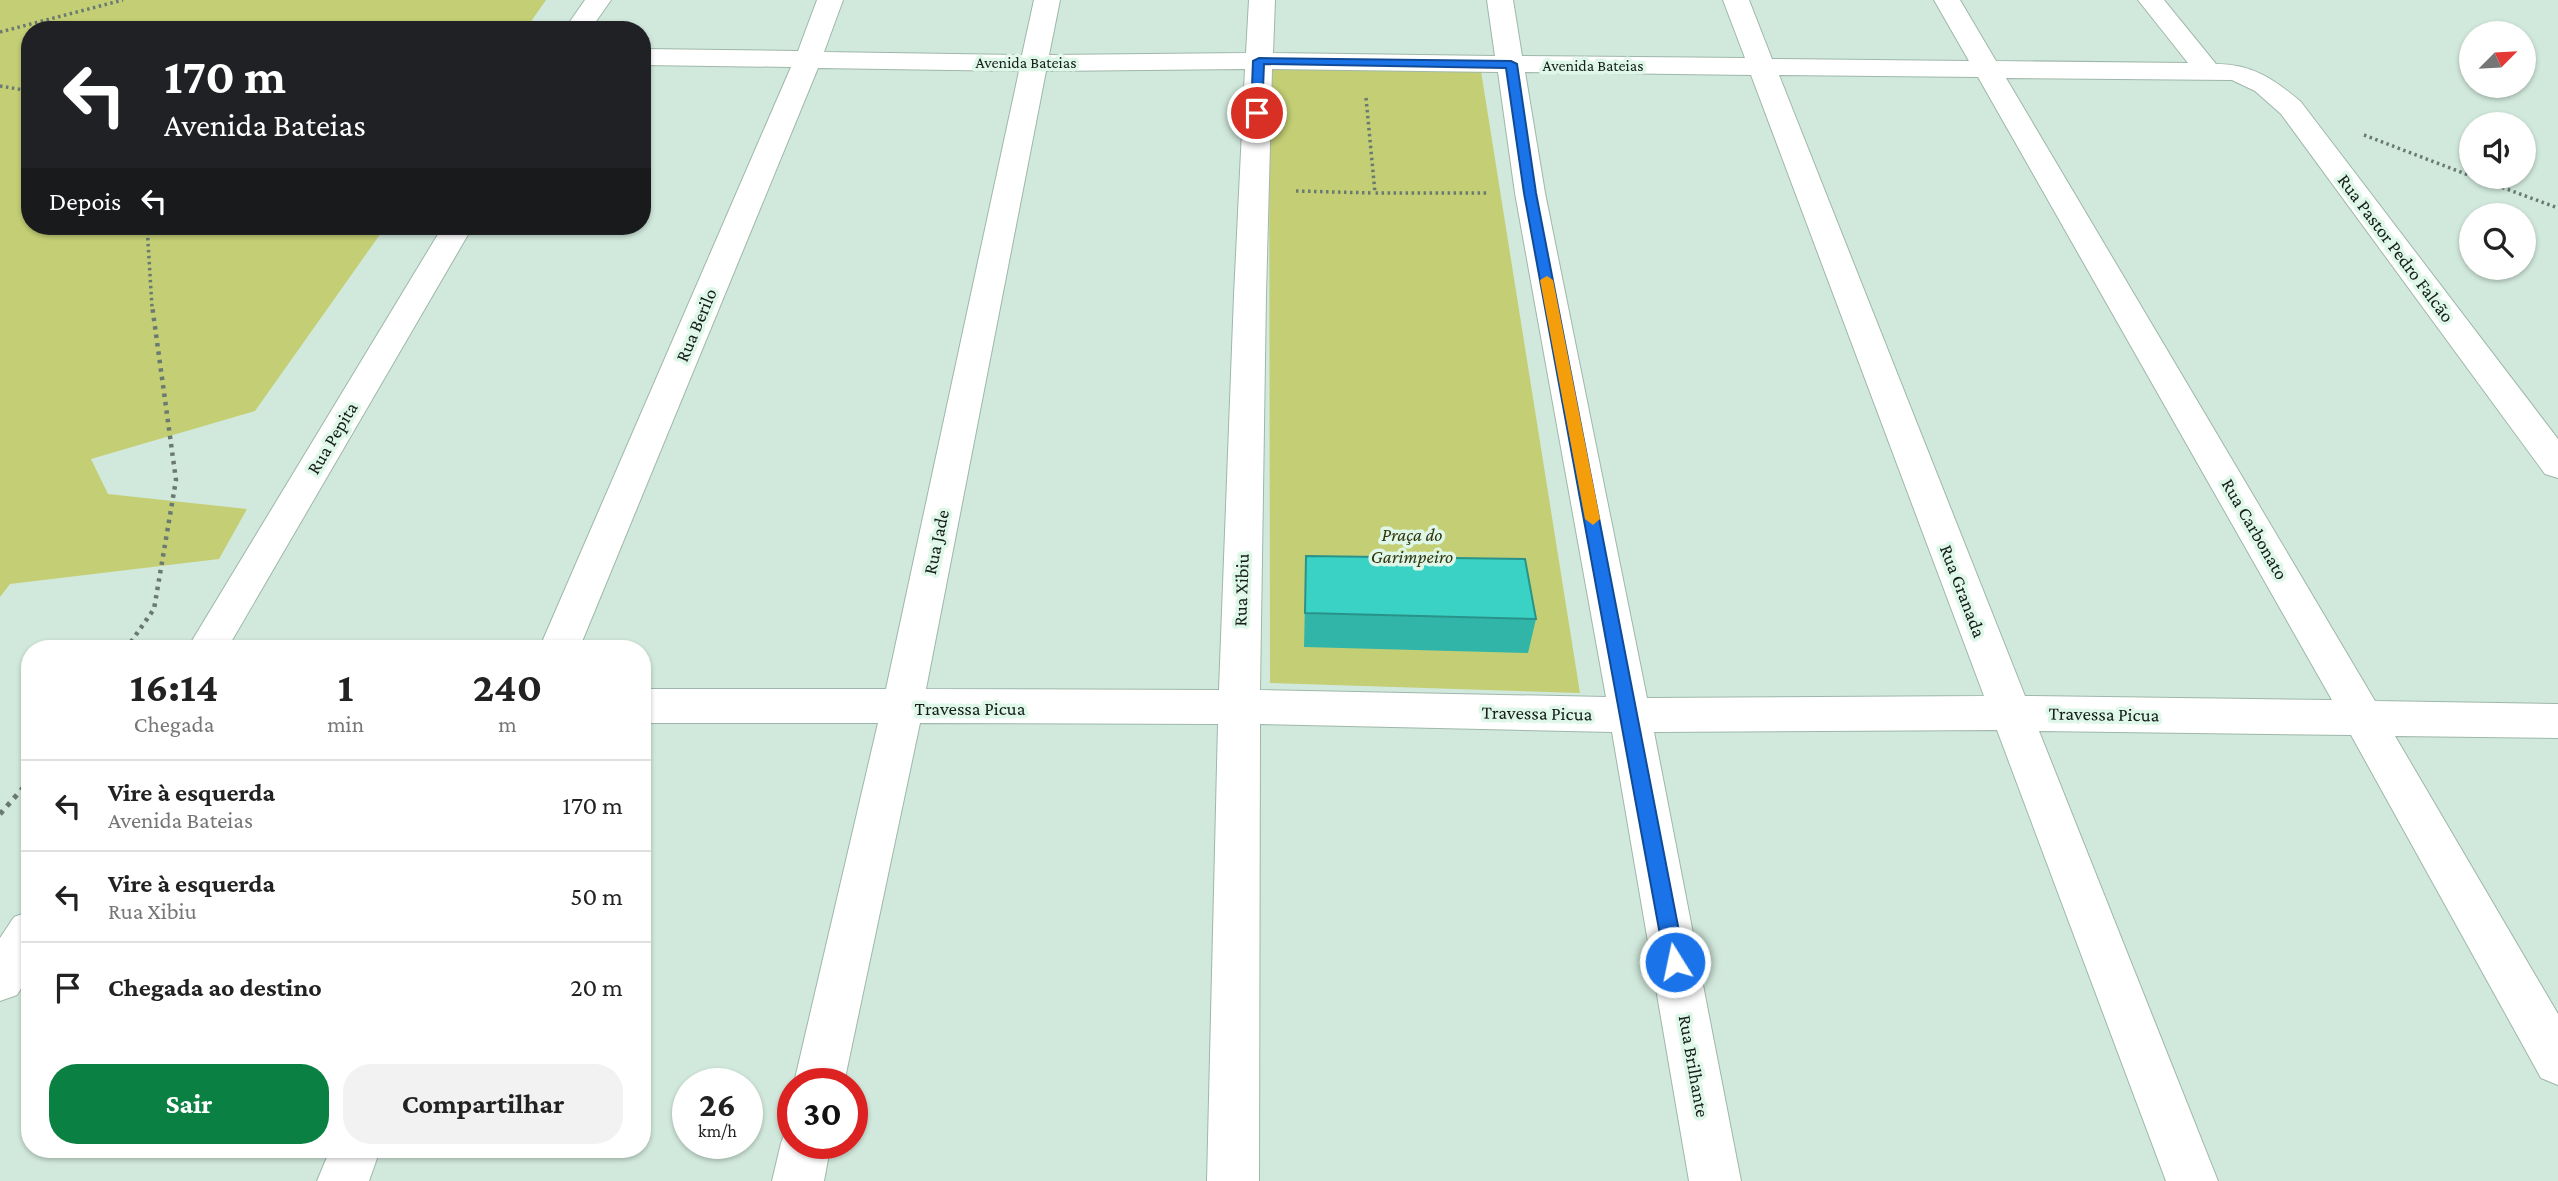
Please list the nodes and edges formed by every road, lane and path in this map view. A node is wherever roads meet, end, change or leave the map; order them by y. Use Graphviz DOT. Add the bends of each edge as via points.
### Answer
graph roads {
  1 [pos="123,0"];
  2 [pos="598,0"];
  3 [pos="830,0"];
  4 [pos="1047,0"];
  5 [pos="1262,0"];
  6 [pos="1500,0"];
  7 [pos="1736,0"];
  8 [pos="1947,0"];
  9 [pos="2151,0"];
  10 [pos="42,21"];
  11 [pos="583,21"];
  12 [pos="21,27"];
  13 [pos="0,32"];
  14 [pos="651,57"];
  15 [pos="808,59"];
  16 [pos="1259,61"];
  17 [pos="1034,63"];
  18 [pos="1511,64"];
  19 [pos="1762,66"];
  20 [pos="2207,69"];
  21 [pos="1990,70"];
  22 [pos="0,86"];
  23 [pos="21,90"];
  24 [pos="1365,91"];
  25 [pos="2291,108"];
  26 [pos="2459,171"];
  27 [pos="2507,189"];
  28 [pos="1291,191"];
  29 [pos="1375,193"];
  30 [pos="1495,193"];
  31 [pos="2558,208"];
  32 [pos="147,235"];
  33 [pos="453,235"];
  34 [pos="2558,465"];
  35 [pos="132,640"];
  36 [pos="212,640"];
  37 [pos="563,640"];
  38 [pos="651,706"];
  39 [pos="1238,707"];
  40 [pos="902,709"];
  41 [pos="2010,713"];
  42 [pos="1630,715"];
  43 [pos="2362,716"];
  44 [pos="2558,721"];
  45 [pos="21,790"];
  46 [pos="0,814"];
  47 [pos="21,946"];
  48 [pos="0,979"];
  49 [pos="2558,1061"];
  50 [pos="822,1068"];
  51 [pos="352,1158"];
  52 [pos="803,1159"];
  53 [pos="343,1181"];
  54 [pos="798,1181"];
  55 [pos="1233,1181"];
  56 [pos="1715,1181"];
  57 [pos="2192,1181"];
  1 -- 10 [label="path"];
  2 -- 11 [label="street"];
  3 -- 15 [label="street, Rua Berilo"];
  4 -- 17 [label="street, Rua Jade"];
  5 -- 16 [label="street, Rua Xibiu"];
  6 -- 18 [label="street, Rua Brilhante"];
  7 -- 19 [label="street, Rua Granada"];
  8 -- 21 [label="street, Rua Carbonato"];
  9 -- 20 [label="street"];
  12 -- 13 [label="path"];
  14 -- 15 [label="street, Avenida Bateias"];
  15 -- 17 [label="street, Avenida Bateias"];
  15 -- 37 [label="street, Rua Berilo"];
  16 -- 17 [label="street, Avenida Bateias"];
  16 -- 18 [label="street, Avenida Bateias"];
  16 -- 39 [label="street, Rua Xibiu"];
  17 -- 40 [label="street, Rua Jade"];
  18 -- 19 [label="street, Avenida Bateias"];
  18 -- 42 [label="street, Rua Brilhante" via="1532,203"];
  19 -- 21 [label="street, Avenida Bateias"];
  19 -- 41 [label="street, Rua Granada"];
  20 -- 21 [label="street, Avenida Bateias"];
  20 -- 25 [label="street, Rua Pastor Pedro Falcão" via="2236,72 2265,85"];
  21 -- 43 [label="street, Rua Carbonato"];
  22 -- 23 [label="path"];
  24 -- 29 [label="path"];
  25 -- 26 [label="path"];
  25 -- 34 [label="street, Rua Pastor Pedro Falcão"];
  27 -- 31 [label="path"];
  28 -- 29 [label="path"];
  29 -- 30 [label="path"];
  32 -- 35 [label="path" via="150,290 176,480 154,609"];
  33 -- 36 [label="street, Rua Pepita"];
  38 -- 40 [label="street, Travessa Picua"];
  39 -- 40 [label="street, Travessa Picua"];
  39 -- 42 [label="street, Travessa Picua"];
  39 -- 55 [label="street, Rua Xibiu"];
  40 -- 50 [label="street, Rua Jade"];
  41 -- 42 [label="street, Travessa Picua"];
  41 -- 43 [label="street, Travessa Picua"];
  41 -- 57 [label="street, Rua Granada"];
  42 -- 56 [label="street, Rua Brilhante"];
  43 -- 44 [label="street, Travessa Picua"];
  43 -- 49 [label="street, Rua Carbonato"];
  45 -- 46 [label="path"];
  47 -- 48 [label="street"];
  51 -- 53 [label="street"];
  52 -- 54 [label="street"];
}
